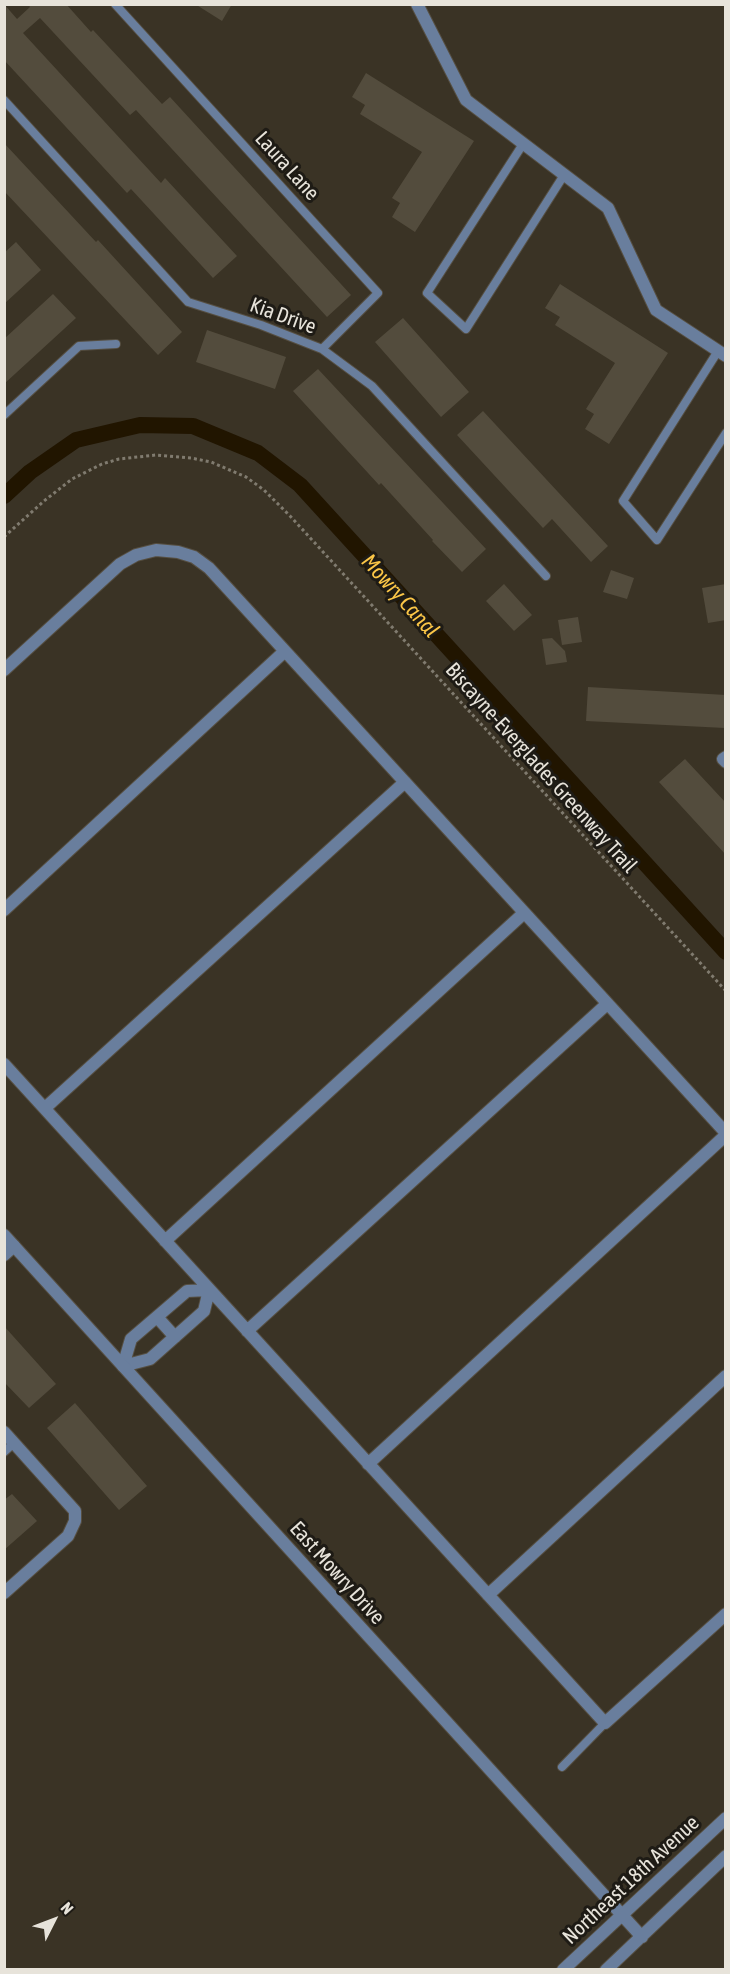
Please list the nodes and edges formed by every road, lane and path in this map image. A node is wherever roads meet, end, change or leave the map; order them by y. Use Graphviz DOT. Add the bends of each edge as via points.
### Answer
graph roads {
  1 [pos="115,4"];
  2 [pos="417,4"];
  3 [pos="4,100"];
  4 [pos="523,144"];
  5 [pos="564,175"];
  6 [pos="116,344"];
  7 [pos="322,350"];
  8 [pos="722,353"];
  9 [pos="4,415"];
  10 [pos="726,433"];
  11 [pos="4,537"];
  12 [pos="546,576"];
  13 [pos="285,651"];
  14 [pos="4,670"];
  15 [pos="726,757"];
  16 [pos="726,762"];
  17 [pos="405,782"];
  18 [pos="4,910"];
  19 [pos="524,913"];
  20 [pos="726,992"];
  21 [pos="607,1004"];
  22 [pos="4,1064"];
  23 [pos="45,1108"];
  24 [pos="726,1134"];
  25 [pos="4,1235"];
  26 [pos="165,1241"];
  27 [pos="14,1246"];
  28 [pos="4,1255"];
  29 [pos="209,1290"];
  30 [pos="157,1317"];
  31 [pos="247,1331"];
  32 [pos="175,1337"];
  33 [pos="123,1366"];
  34 [pos="726,1376"];
  35 [pos="4,1432"];
  36 [pos="14,1443"];
  37 [pos="4,1452"];
  38 [pos="368,1464"];
  39 [pos="4,1593"];
  40 [pos="488,1595"];
  41 [pos="726,1614"];
  42 [pos="604,1723"];
  43 [pos="562,1767"];
  44 [pos="726,1818"];
  45 [pos="726,1856"];
  46 [pos="622,1916"];
  47 [pos="642,1937"];
  48 [pos="563,1970"];
  49 [pos="606,1970"];
  1 -- 7 [label="lane, Laura Lane" via="378,292"];
  2 -- 4 [label="street" via="465,100"];
  3 -- 7 [label="lane, Kia Drive" via="188,302"];
  4 -- 5 [label="street"];
  4 -- 5 [label="lane" via="427,293 466,330"];
  5 -- 8 [label="street" via="608,208 656,310"];
  6 -- 9 [label="lane" via="79,346"];
  7 -- 12 [label="lane, Kia Drive" via="372,386"];
  8 -- 10 [label="lane" via="622,501 657,540"];
  11 -- 20 [label="path, Biscayne-Everglades Greenway Trail" via="72,479 119,459 156,455 191,458 246,477 291,517"];
  13 -- 14 [label="street" via="209,568 194,557 156,550 120,564"];
  13 -- 17 [label="street"];
  13 -- 18 [label="street"];
  15 -- 16 [label="street"];
  17 -- 19 [label="street"];
  17 -- 23 [label="street"];
  19 -- 21 [label="street"];
  19 -- 26 [label="street"];
  21 -- 24 [label="street"];
  21 -- 31 [label="street"];
  22 -- 23 [label="street"];
  23 -- 26 [label="street"];
  24 -- 38 [label="street"];
  25 -- 27 [label="street, East Mowry Drive"];
  26 -- 29 [label="street"];
  27 -- 28 [label="street"];
  27 -- 33 [label="street, East Mowry Drive"];
  29 -- 30 [label="street" via="187,1291"];
  29 -- 31 [label="street"];
  29 -- 32 [label="street" via="204,1311"];
  30 -- 32 [label="street"];
  30 -- 33 [label="street" via="131,1339"];
  31 -- 38 [label="street"];
  32 -- 33 [label="street" via="150,1359"];
  33 -- 46 [label="street, East Mowry Drive"];
  34 -- 40 [label="street"];
  35 -- 36 [label="street"];
  36 -- 37 [label="lane"];
  36 -- 39 [label="street" via="75,1511 75,1521 68,1536"];
  38 -- 40 [label="street"];
  40 -- 42 [label="street"];
  41 -- 42 [label="street"];
  42 -- 43 [label="lane"];
  44 -- 46 [label="street, Northeast 18th Avenue"];
  45 -- 47 [label="street"];
  46 -- 47 [label="street, East Mowry Drive"];
  46 -- 48 [label="street, Northeast 18th Avenue"];
  47 -- 49 [label="street"];
}
